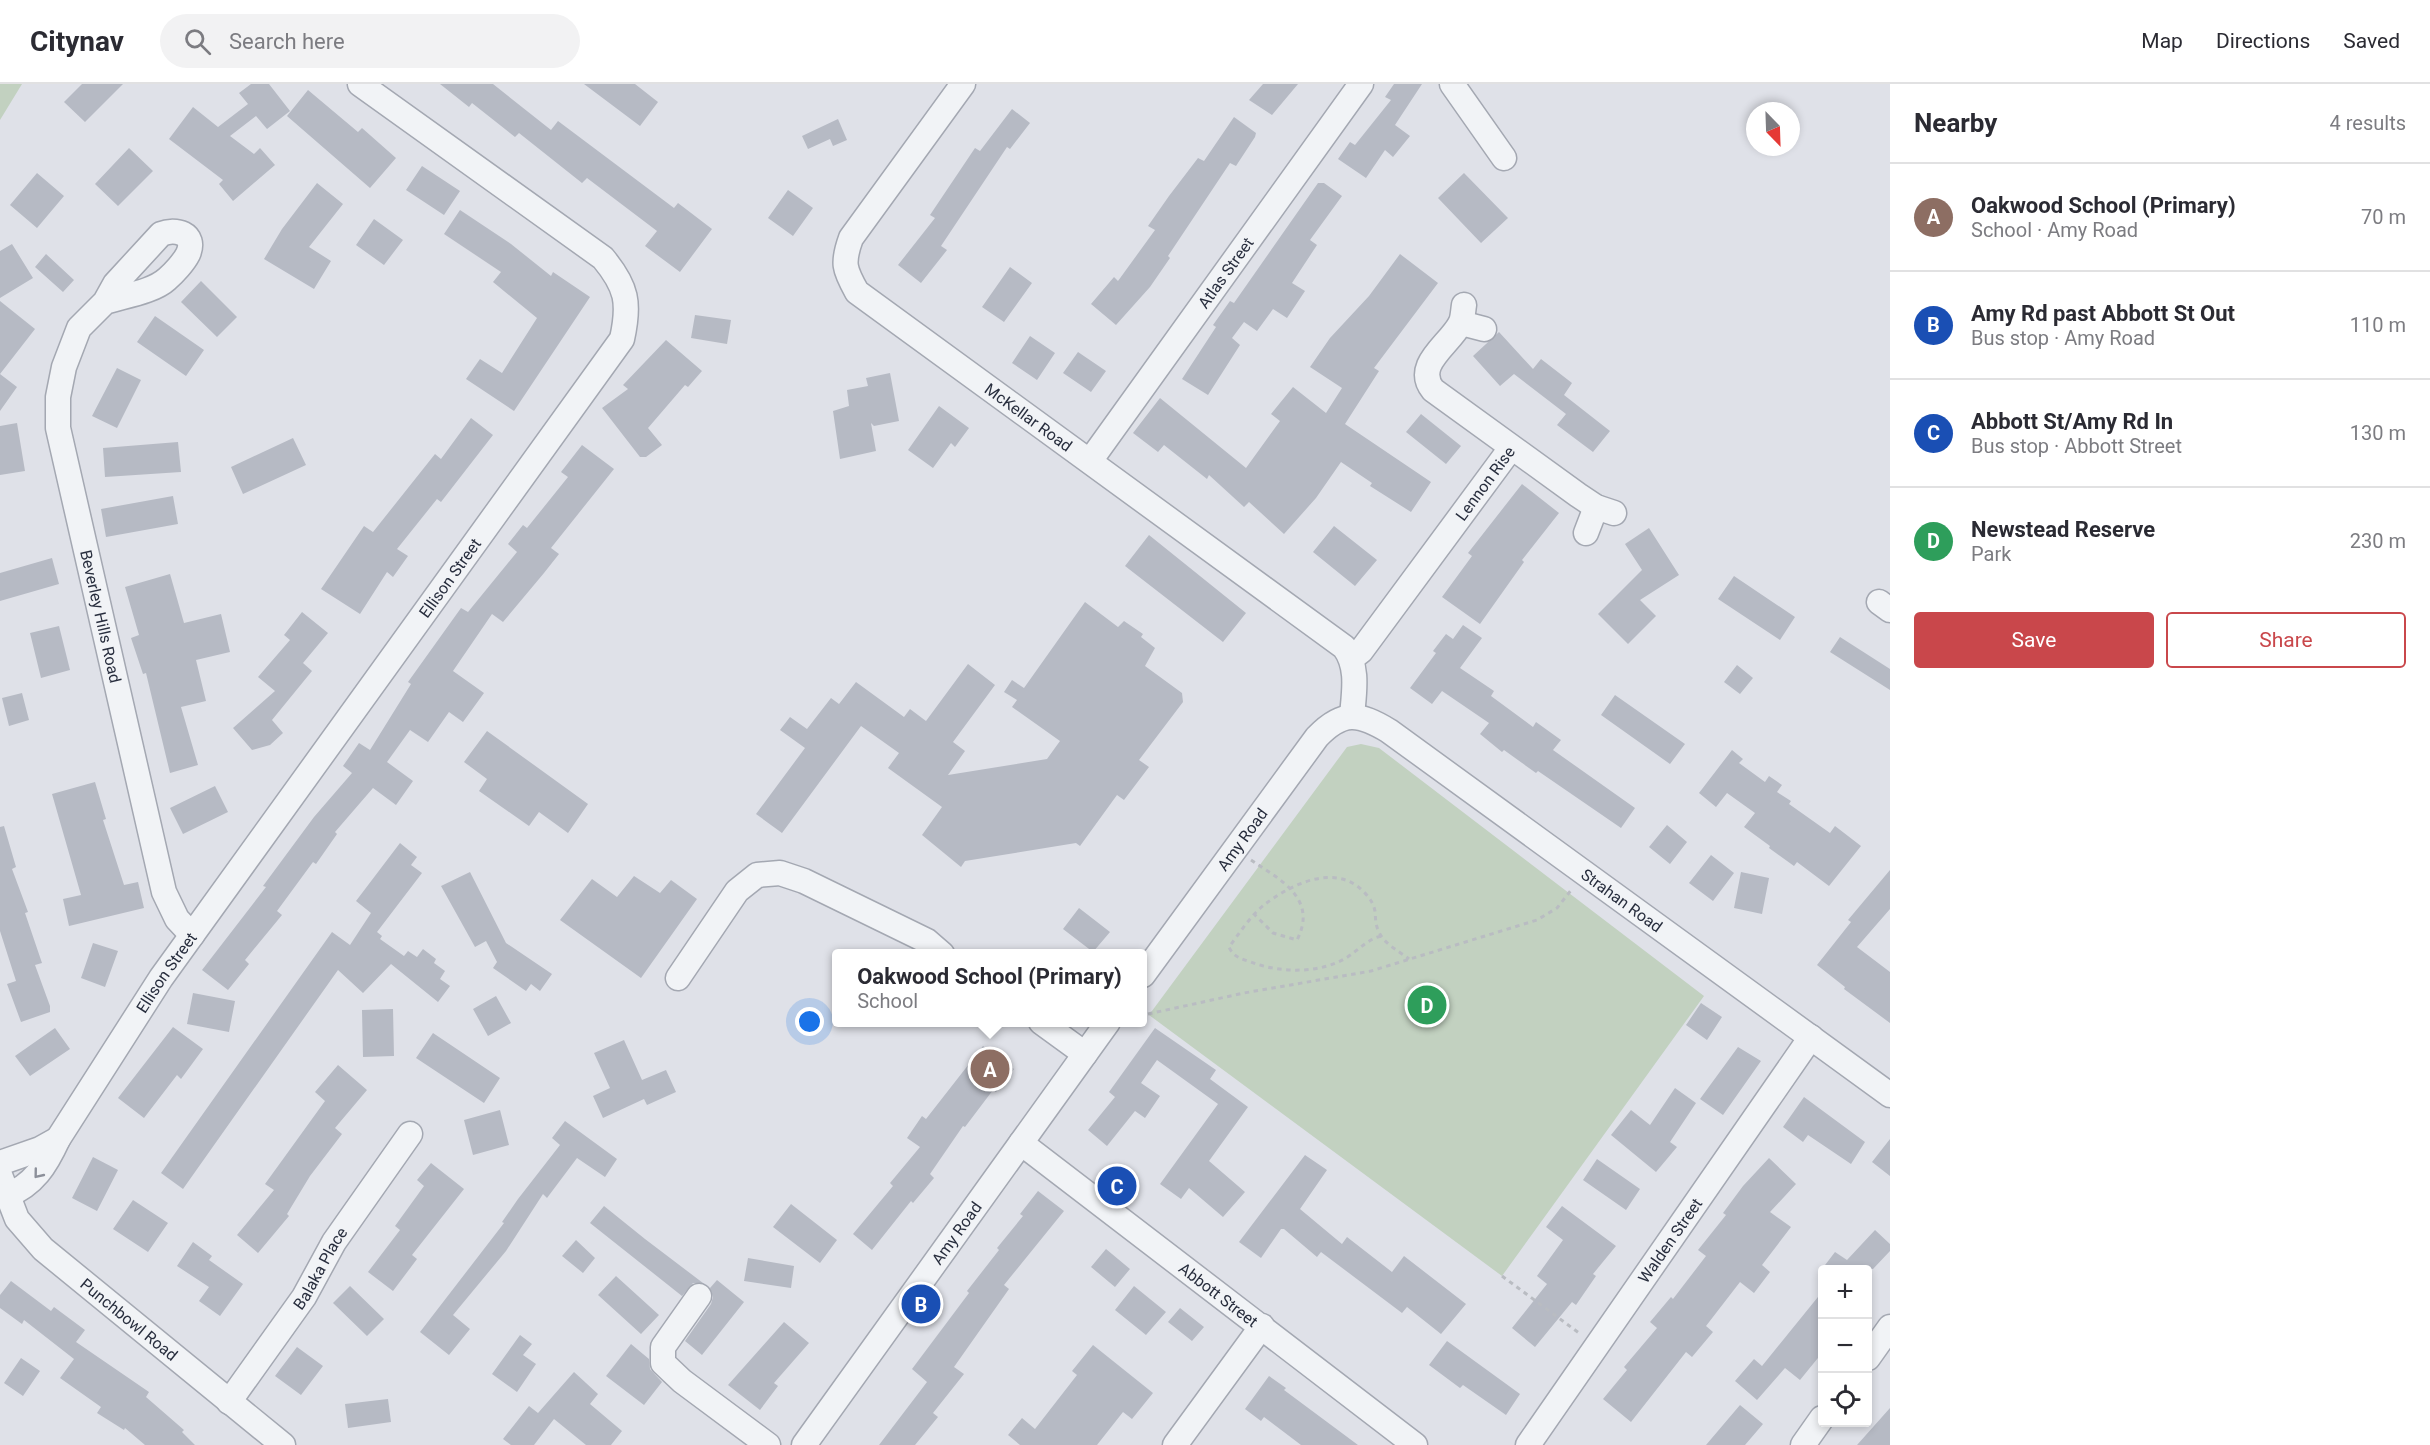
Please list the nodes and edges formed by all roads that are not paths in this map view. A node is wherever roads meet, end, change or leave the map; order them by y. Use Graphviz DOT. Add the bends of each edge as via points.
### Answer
graph roads {
  1 [pos="360,84"];
  2 [pos="963,84"];
  3 [pos="1361,84"];
  4 [pos="1452,84"];
  5 [pos="1504,158"];
  6 [pos="105,302"];
  7 [pos="1470,319"];
  8 [pos="1511,448"];
  9 [pos="1090,461"];
  10 [pos="1586,532"];
  11 [pos="1352,658"];
  12 [pos="1352,716"];
  13 [pos="192,935"];
  14 [pos="937,949"];
  15 [pos="1147,970"];
  16 [pos="678,978"];
  17 [pos="1047,1027"];
  18 [pos="1105,1027"];
  19 [pos="1811,1037"];
  20 [pos="1086,1054"];
  21 [pos="1890,1095"];
  22 [pos="410,1134"];
  23 [pos="58,1138"];
  24 [pos="1021,1143"];
  25 [pos="0,1163"];
  26 [pos="3,1186"];
  27 [pos="699,1296"];
  28 [pos="1262,1326"];
  29 [pos="1890,1328"];
  30 [pos="1872,1353"];
  31 [pos="229,1402"];
  32 [pos="1818,1424"];
  33 [pos="283,1445"];
  34 [pos="768,1445"];
  35 [pos="804,1445"];
  36 [pos="1175,1445"];
  37 [pos="1415,1445"];
  38 [pos="1528,1445"];
  39 [pos="1803,1445"];
  1 -- 13 [label="street, Ellison Street" via="603,258 619,277 626,296 627,316 622,339"];
  2 -- 9 [label="street, McKellar Road" via="851,238 844,258 846,274 857,292"];
  3 -- 9 [label="street, Atlas Street"];
  4 -- 5 [label="street"];
  6 -- 13 [label="street, Beverley Hills Road" via="79,328 69,347 58,397 58,428 164,892 177,919"];
  7 -- 8 [label="street, Lennon Rise" via="1430,362 1427,381 1433,390"];
  8 -- 10 [label="street" via="1605,510"];
  8 -- 11 [label="street, Lennon Rise"];
  9 -- 11 [label="street, McKellar Road" via="1332,637"];
  11 -- 12 [label="street"];
  12 -- 15 [label="street, Amy Road" via="1337,720 1317,737"];
  12 -- 19 [label="street, Strahan Road" via="1365,718 1389,731"];
  13 -- 23 [label="street, Ellison Street"];
  14 -- 16 [label="street" via="804,881 780,873 757,874 737,891"];
  17 -- 20 [label="street"];
  18 -- 20 [label="street, Amy Road"];
  19 -- 21 [label="street, Strahan Road"];
  19 -- 38 [label="street, Walden Street"];
  20 -- 24 [label="street, Amy Road"];
  22 -- 31 [label="street, Balaka Place" via="334,1242 304,1297"];
  23 -- 25 [label="street, Ellison Street"];
  23 -- 26 [label="street, Ellison Street, one-way" via="46,1164 22,1190"];
  24 -- 28 [label="street, Abbott Street"];
  24 -- 35 [label="street, Amy Road"];
  26 -- 31 [label="street, Punchbowl Road" via="23,1229 43,1249"];
  27 -- 34 [label="street" via="663,1347 663,1363 676,1377"];
  28 -- 36 [label="street"];
  28 -- 37 [label="street, Abbott Street"];
  29 -- 30 [label="street"];
  31 -- 33 [label="street, Punchbowl Road"];
  32 -- 39 [label="street"];
}
